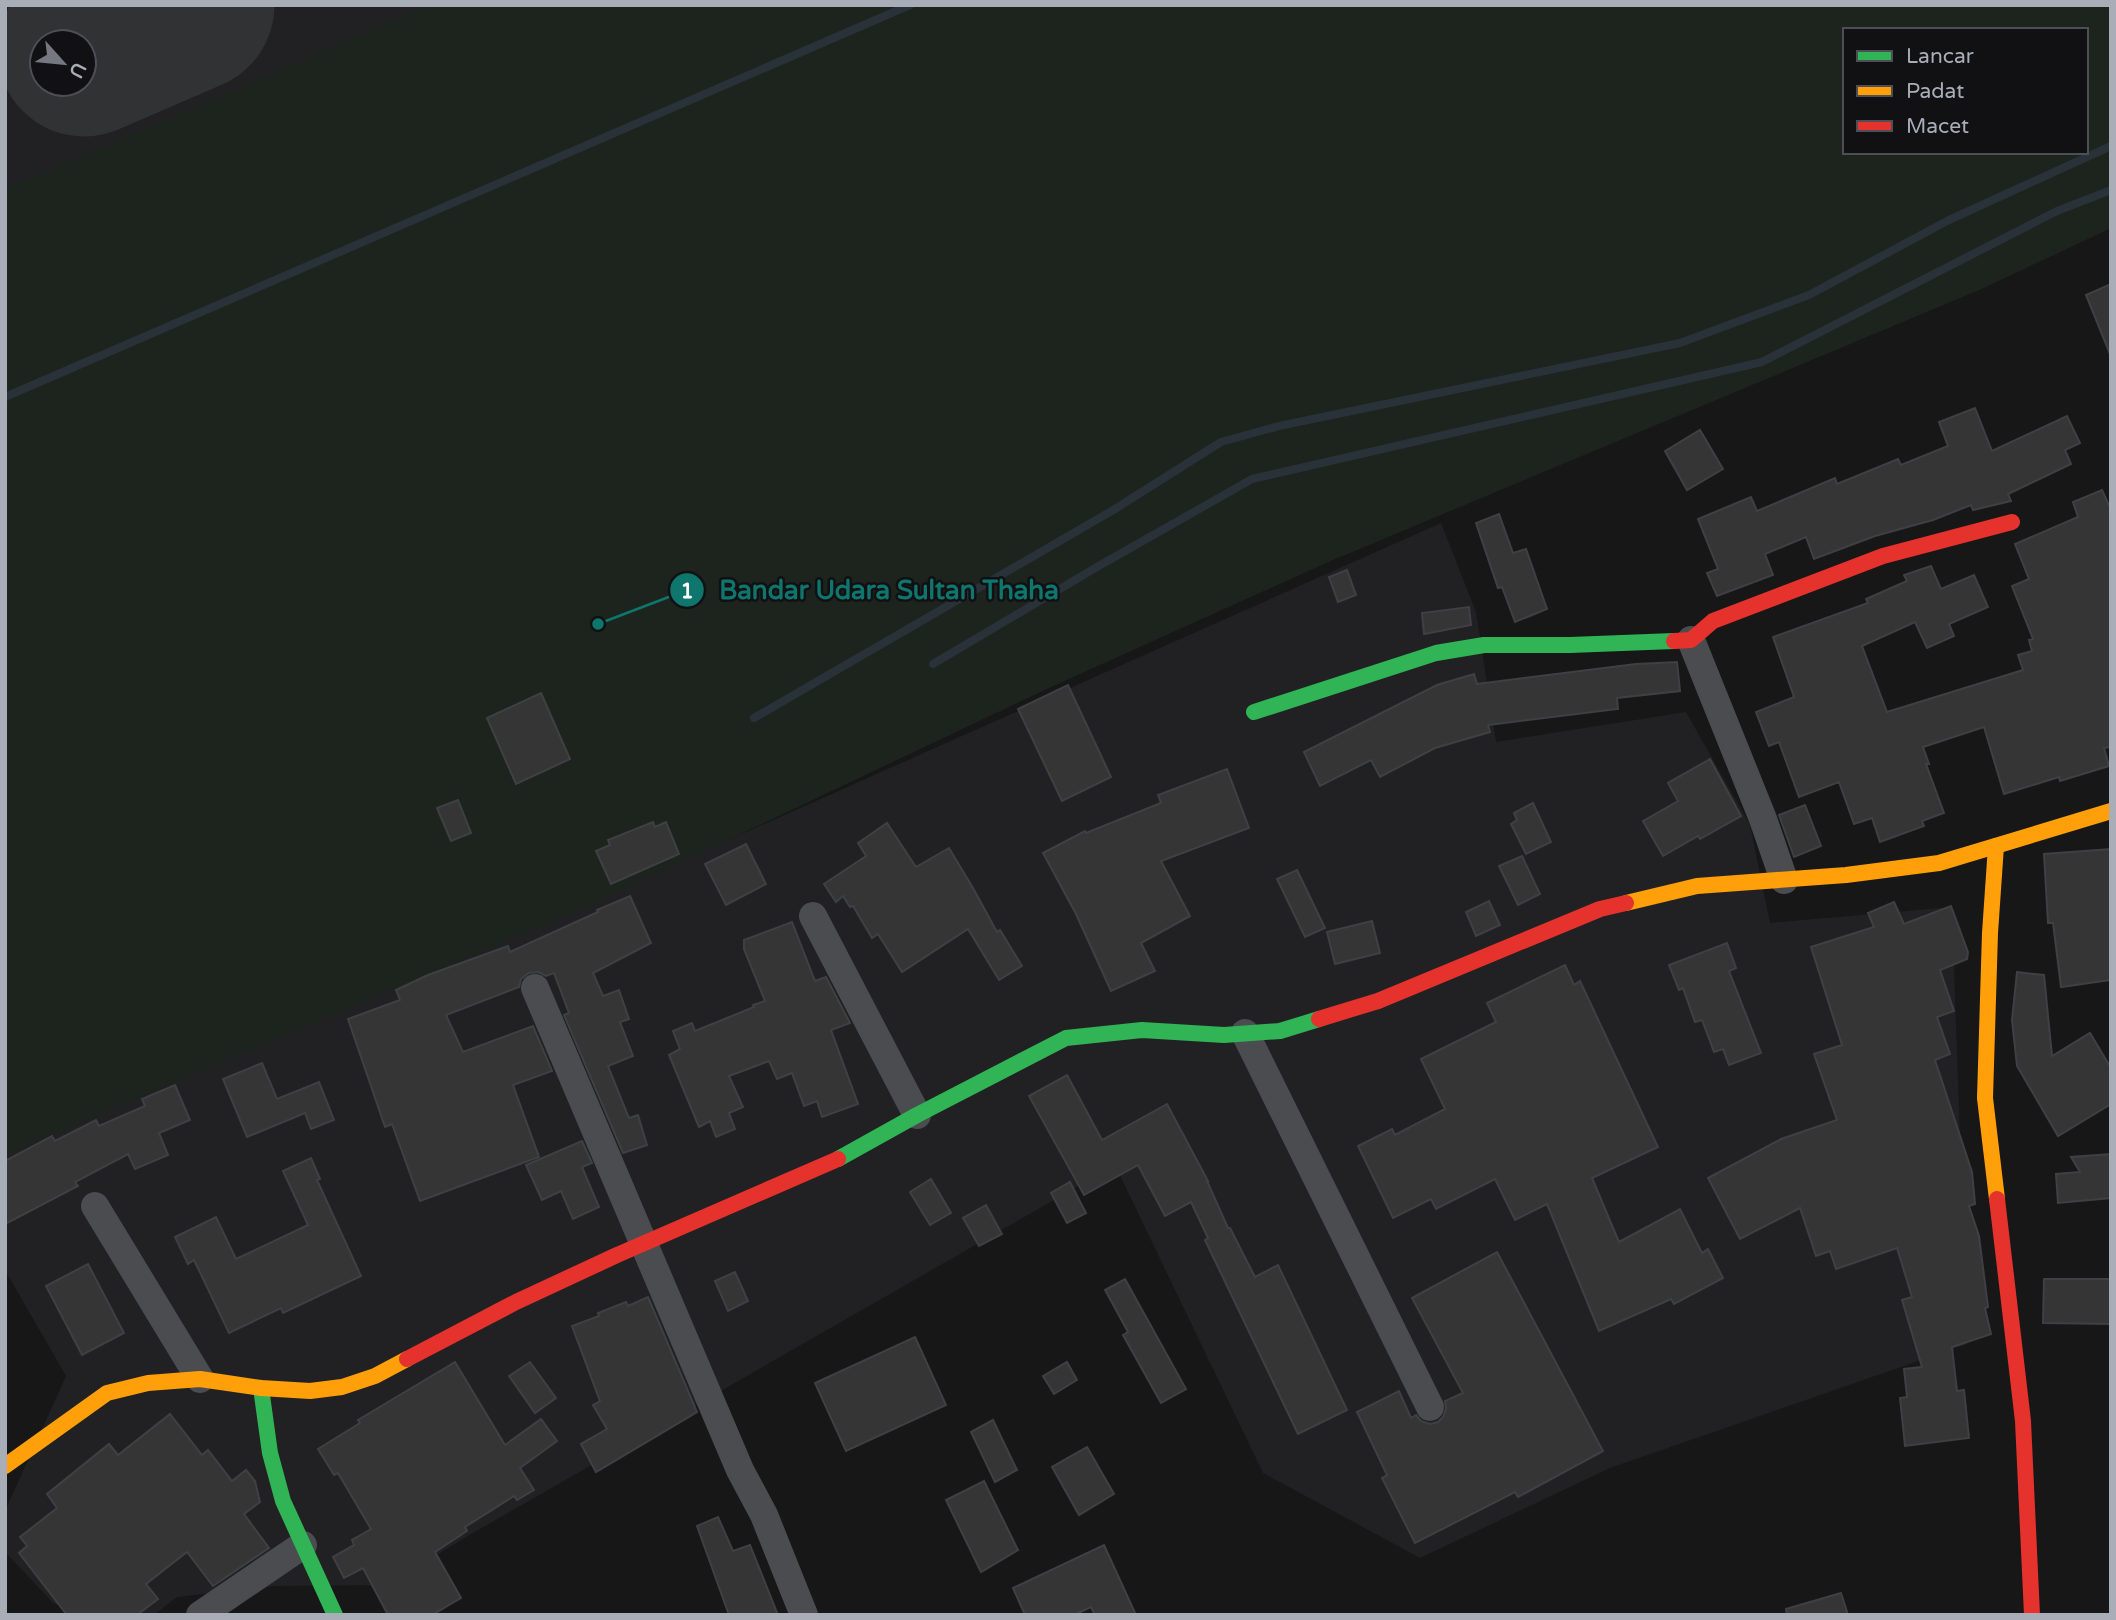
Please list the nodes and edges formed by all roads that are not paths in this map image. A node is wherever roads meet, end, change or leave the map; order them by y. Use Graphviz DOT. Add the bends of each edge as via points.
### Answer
graph roads {
  1 [pos="2012,522"];
  2 [pos="1691,640"];
  3 [pos="1254,712"];
  4 [pos="2111,811"];
  5 [pos="1996,846"];
  6 [pos="1784,880"];
  7 [pos="813,916"];
  8 [pos="535,988"];
  9 [pos="1245,1033"];
  10 [pos="917,1115"];
  11 [pos="95,1206"];
  12 [pos="643,1245"];
  13 [pos="200,1379"];
  14 [pos="261,1388"];
  15 [pos="1430,1408"];
  16 [pos="5,1466"];
  17 [pos="303,1545"];
  18 [pos="200,1615"];
  19 [pos="335,1615"];
  20 [pos="804,1615"];
  21 [pos="2032,1615"];
  1 -- 2 [label="street" via="1883,556 1713,621"];
  2 -- 3 [label="street" via="1484,645 1436,653"];
  2 -- 6 [label="street"];
  4 -- 5 [label="street"];
  5 -- 6 [label="street" via="1939,863"];
  5 -- 21 [label="street" via="1985,1098 2023,1421"];
  6 -- 9 [label="street" via="1697,886 1600,909 1378,1001 1280,1031"];
  7 -- 10 [label="street"];
  8 -- 12 [label="street"];
  9 -- 10 [label="street" via="1142,1030 1066,1038"];
  9 -- 15 [label="street"];
  10 -- 12 [label="street" via="826,1166"];
  11 -- 13 [label="street"];
  12 -- 14 [label="street" via="516,1302 375,1376 310,1391"];
  12 -- 20 [label="street"];
  13 -- 14 [label="street"];
  13 -- 16 [label="street" via="148,1383 107,1393"];
  14 -- 17 [label="street" via="274,1468"];
  17 -- 18 [label="street"];
  17 -- 19 [label="street"];
}
